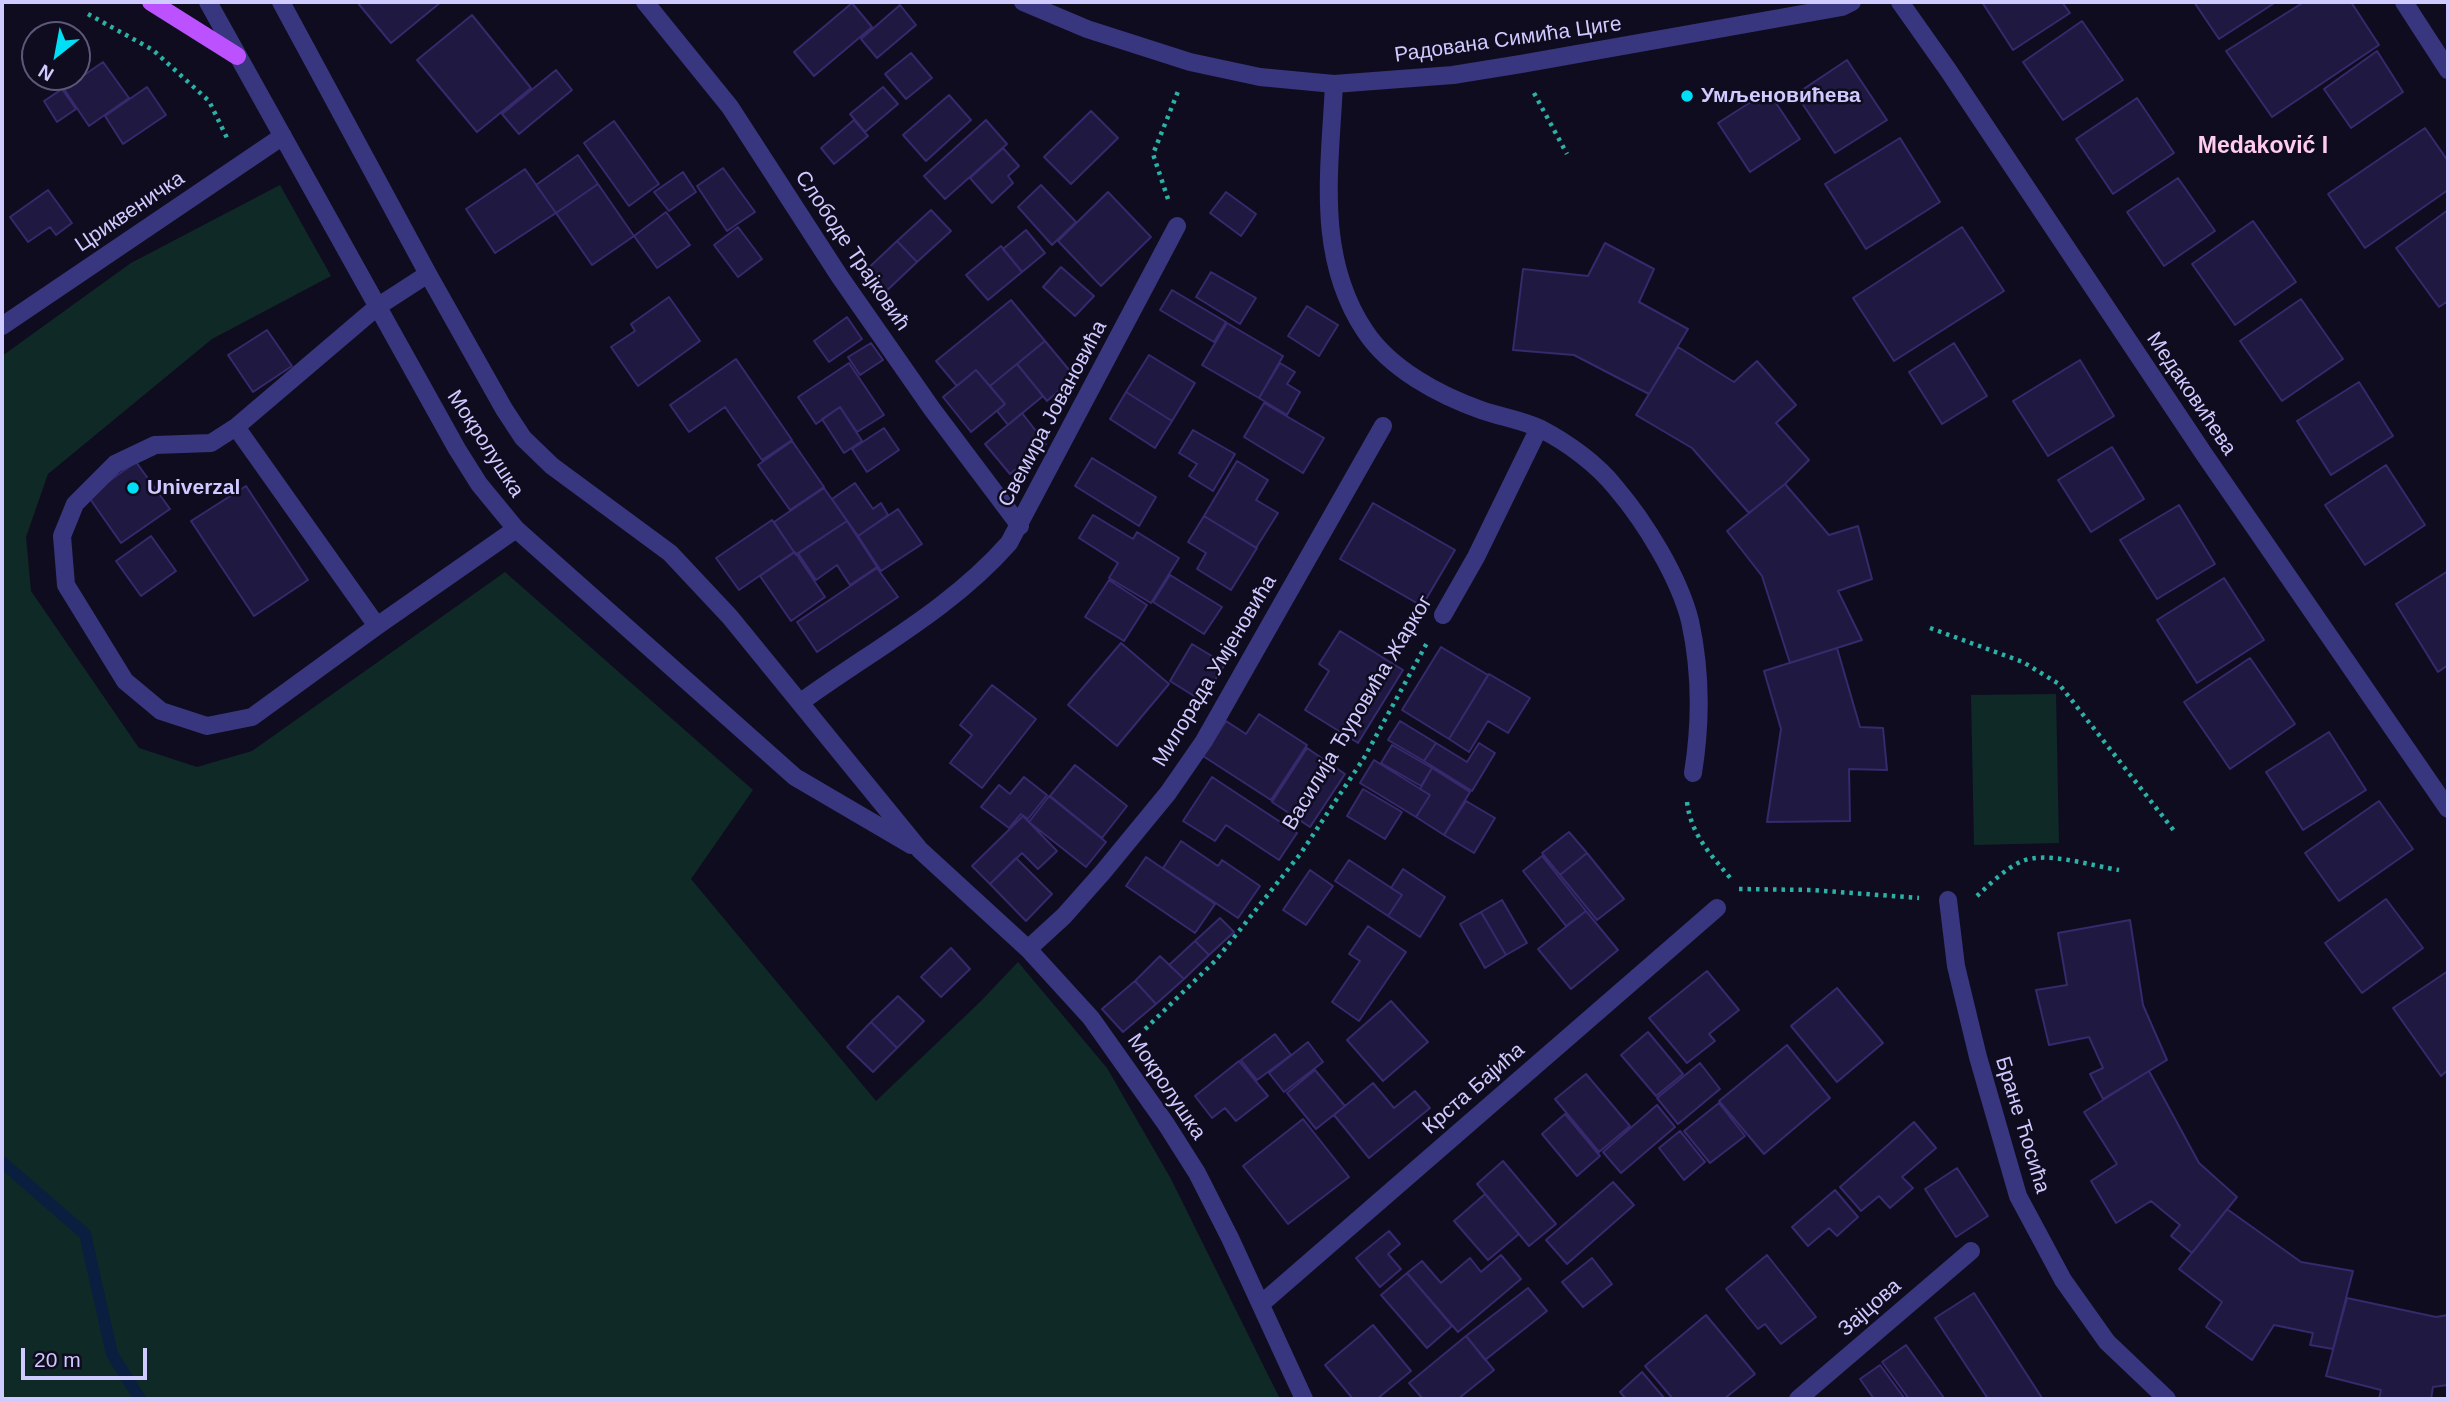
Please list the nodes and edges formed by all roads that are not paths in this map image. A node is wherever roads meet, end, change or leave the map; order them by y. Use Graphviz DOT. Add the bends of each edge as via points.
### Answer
graph roads {
  1 [pos="151,2"];
  2 [pos="208,2"];
  3 [pos="281,2"];
  4 [pos="645,2"];
  5 [pos="1023,2"];
  6 [pos="1852,2"];
  7 [pos="1900,2"];
  8 [pos="2404,2"];
  9 [pos="237,56"];
  10 [pos="2448,70"];
  11 [pos="1334,84"];
  12 [pos="283,136"];
  13 [pos="1177,226"];
  14 [pos="428,274"];
  15 [pos="377,307"];
  16 [pos="2,326"];
  17 [pos="1383,426"];
  18 [pos="236,427"];
  19 [pos="1539,428"];
  20 [pos="1020,526"];
  21 [pos="516,529"];
  22 [pos="1443,615"];
  23 [pos="377,626"];
  24 [pos="801,702"];
  25 [pos="1693,773"];
  26 [pos="2448,809"];
  27 [pos="920,850"];
  28 [pos="1948,900"];
  29 [pos="1717,908"];
  30 [pos="1028,948"];
  31 [pos="1971,1251"];
  32 [pos="1261,1304"];
  33 [pos="1304,1399"];
  34 [pos="1798,1399"];
  35 [pos="2167,1399"];
  1 -- 9 [label="main road"];
  2 -- 9 [label="street, Мокролушка"];
  3 -- 14 [label="street, Мокролушка"];
  4 -- 20 [label="street, Слободе Трајковић" via="730,107 932,410"];
  5 -- 11 [label="street, Радована Симића Циге" via="1087,29 1190,62 1260,77"];
  6 -- 11 [label="street, Радована Симића Циге" via="1453,75"];
  7 -- 26 [label="street, Медаковићева"];
  8 -- 10 [label="street"];
  9 -- 12 [label="street, Мокролушка"];
  11 -- 19 [label="street" via="1330,244 1341,285 1364,331 1384,355 1443,393"];
  12 -- 15 [label="street, Мокролушка"];
  12 -- 16 [label="street, Цриквеничка"];
  13 -- 20 [label="street, Свемира Јовановића"];
  14 -- 15 [label="street"];
  14 -- 24 [label="street, Мокролушка" via="523,438 552,466 670,553"];
  15 -- 18 [label="street"];
  15 -- 21 [label="street, Мокролушка" via="457,449"];
  17 -- 30 [label="street, Милорада Умјеновића" via="1204,741 1103,872"];
  18 -- 23 [label="street"];
  18 -- 23 [label="street" via="211,443 155,445 115,464 75,504 62,536 66,585 125,681 161,711 207,726 253,717"];
  19 -- 22 [label="street, Василија Ђуровића Жарког"];
  19 -- 25 [label="street" via="1564,442 1615,486 1671,573 1689,618 1698,664 1699,735"];
  20 -- 24 [label="street, Свемира Јовановића" via="990,565 952,598"];
  21 -- 23 [label="street"];
  21 -- 27 [label="street, Мокролушка" via="795,777"];
  24 -- 27 [label="street, Мокролушка"];
  27 -- 30 [label="street, Мокролушка"];
  28 -- 35 [label="street, Бране Ћосића" via="1956,966 2018,1196 2063,1280 2092,1322"];
  29 -- 32 [label="street, Крста Бајића"];
  30 -- 32 [label="street, Мокролушка" via="1091,1018 1197,1173"];
  31 -- 34 [label="street, Зајцова"];
  32 -- 33 [label="street, Мокролушка"];
}
